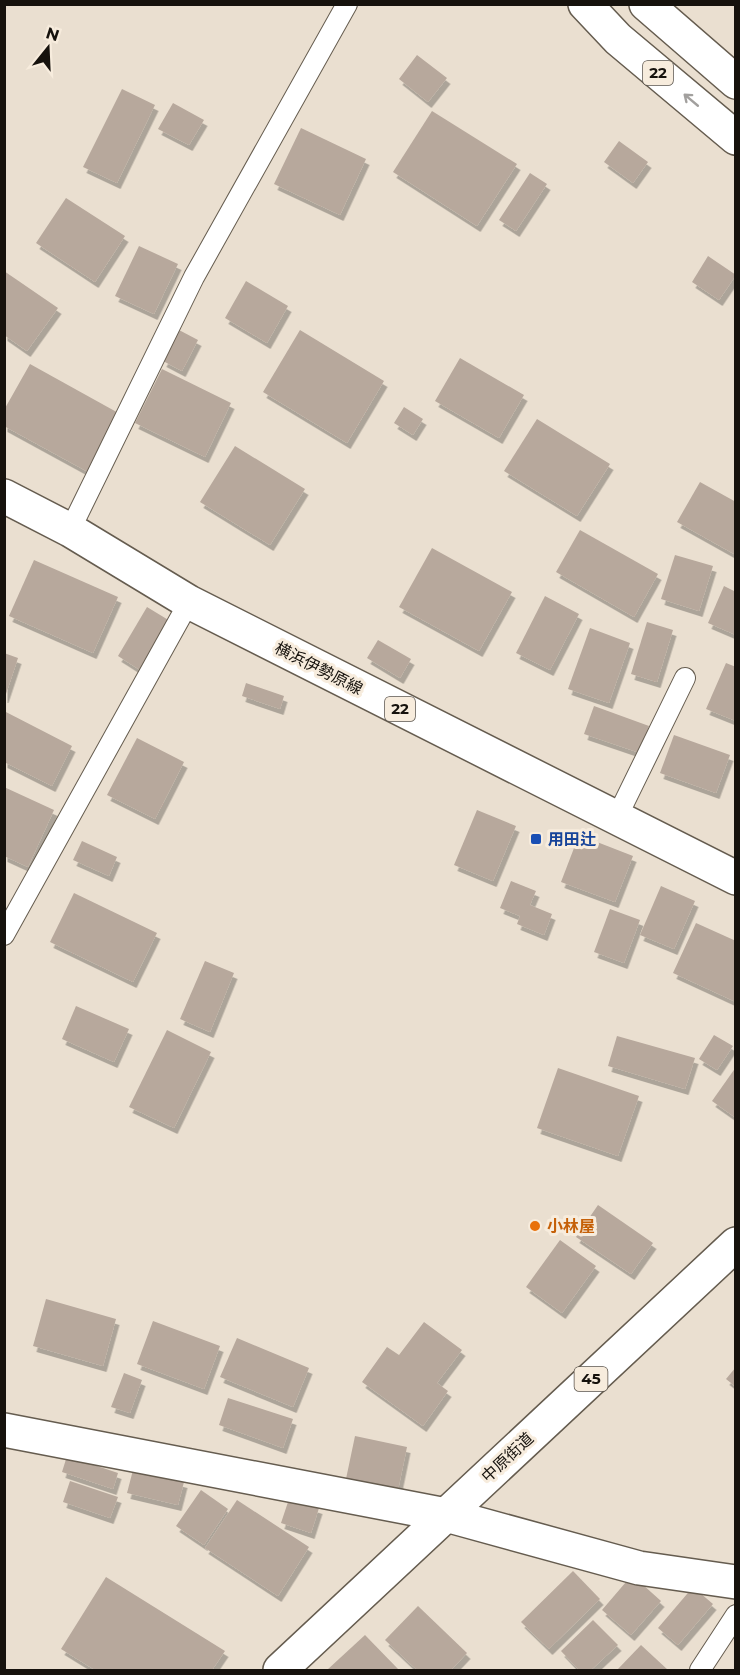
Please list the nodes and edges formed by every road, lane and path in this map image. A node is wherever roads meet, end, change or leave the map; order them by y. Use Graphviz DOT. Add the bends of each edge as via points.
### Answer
graph roads {
  1 [pos="347,4"];
  2 [pos="585,4"];
  3 [pos="646,4"];
  4 [pos="735,82"];
  5 [pos="735,138"];
  6 [pos="4,496"];
  7 [pos="70,530"];
  8 [pos="189,602"];
  9 [pos="685,678"];
  10 [pos="616,819"];
  11 [pos="735,878"];
  12 [pos="4,935"];
  13 [pos="735,1244"];
  14 [pos="4,1430"];
  15 [pos="446,1515"];
  16 [pos="735,1582"];
  17 [pos="735,1615"];
  18 [pos="280,1671"];
  19 [pos="700,1671"];
  1 -- 7 [label="lane" via="194,277"];
  5 -- 2 [label="main road, 22, one-way" via="618,39"];
  3 -- 4 [label="main road, 22"];
  6 -- 7 [label="main road, 横浜伊勢原線 / 22"];
  7 -- 8 [label="main road, 横浜伊勢原線 / 22"];
  8 -- 10 [label="main road, 横浜伊勢原線 / 22"];
  8 -- 12 [label="lane"];
  9 -- 10 [label="lane"];
  10 -- 11 [label="main road, 横浜伊勢原線 / 22"];
  13 -- 15 [label="main road, 中原街道 / 45"];
  14 -- 15 [label="main road"];
  15 -- 16 [label="main road" via="639,1568"];
  15 -- 18 [label="main road, 中原街道 / 45"];
  17 -- 19 [label="lane"];
}
